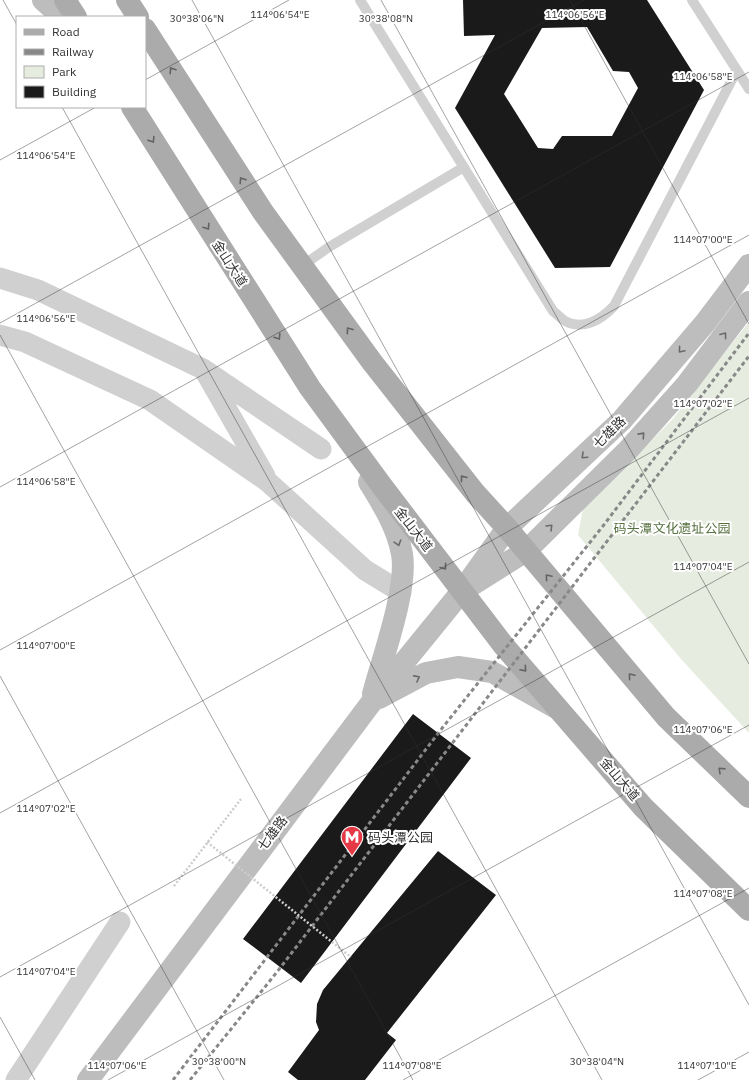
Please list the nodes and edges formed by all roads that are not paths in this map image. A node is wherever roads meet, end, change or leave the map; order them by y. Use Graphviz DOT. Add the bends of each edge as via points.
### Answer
graph roads {
  1 [pos="43,0"];
  2 [pos="65,0"];
  3 [pos="127,0"];
  4 [pos="360,0"];
  5 [pos="692,0"];
  6 [pos="61,16"];
  7 [pos="75,16"];
  8 [pos="137,16"];
  9 [pos="146,30"];
  10 [pos="736,72"];
  11 [pos="749,89"];
  12 [pos="133,108"];
  13 [pos="464,167"];
  14 [pos="749,265"];
  15 [pos="302,266"];
  16 [pos="0,278"];
  17 [pos="749,302"];
  18 [pos="0,335"];
  19 [pos="203,369"];
  20 [pos="310,388"];
  21 [pos="321,449"];
  22 [pos="268,480"];
  23 [pos="507,528"];
  24 [pos="526,551"];
  25 [pos="462,591"];
  26 [pos="401,592"];
  27 [pos="370,703"];
  28 [pos="560,710"];
  29 [pos="749,797"];
  30 [pos="749,910"];
  31 [pos="120,922"];
  32 [pos="16,1080"];
  33 [pos="88,1080"];
  1 -- 6 [label="street"];
  2 -- 7 [label="main road"];
  3 -- 8 [label="main road"];
  4 -- 13 [label="lane"];
  5 -- 10 [label="lane"];
  15 -- 9 [label="main road, one-way" via="263,212"];
  10 -- 11 [label="lane"];
  10 -- 13 [label="lane" via="614,306 604,317 585,325 565,322 553,311"];
  12 -- 20 [label="main road, 金山大道, one-way"];
  13 -- 15 [label="lane" via="329,247"];
  14 -- 23 [label="street, 七雄路, one-way" via="705,323 622,420"];
  23 -- 15 [label="main road, one-way" via="475,493 372,362"];
  16 -- 19 [label="street" via="38,290"];
  24 -- 17 [label="street, 七雄路, one-way" via="628,450 687,384"];
  18 -- 22 [label="street" via="25,342 150,400"];
  19 -- 21 [label="street"];
  19 -- 22 [label="street"];
  20 -- 25 [label="main road, 金山大道, one-way"];
  20 -- 26 [label="street, one-way" via="391,518 402,555"];
  22 -- 26 [label="street" via="366,570"];
  23 -- 24 [label="main road"];
  23 -- 25 [label="street, 七雄路"];
  24 -- 25 [label="street, 七雄路"];
  29 -- 24 [label="main road, one-way" via="666,717"];
  25 -- 27 [label="street, 七雄路"];
  25 -- 28 [label="main road, 金山大道, one-way" via="504,646"];
  26 -- 27 [label="street"];
  27 -- 28 [label="street, one-way" via="426,673 458,667 492,672"];
  27 -- 33 [label="street, 七雄路"];
  28 -- 30 [label="main road, 金山大道" via="643,806"];
  31 -- 32 [label="street"];
}
